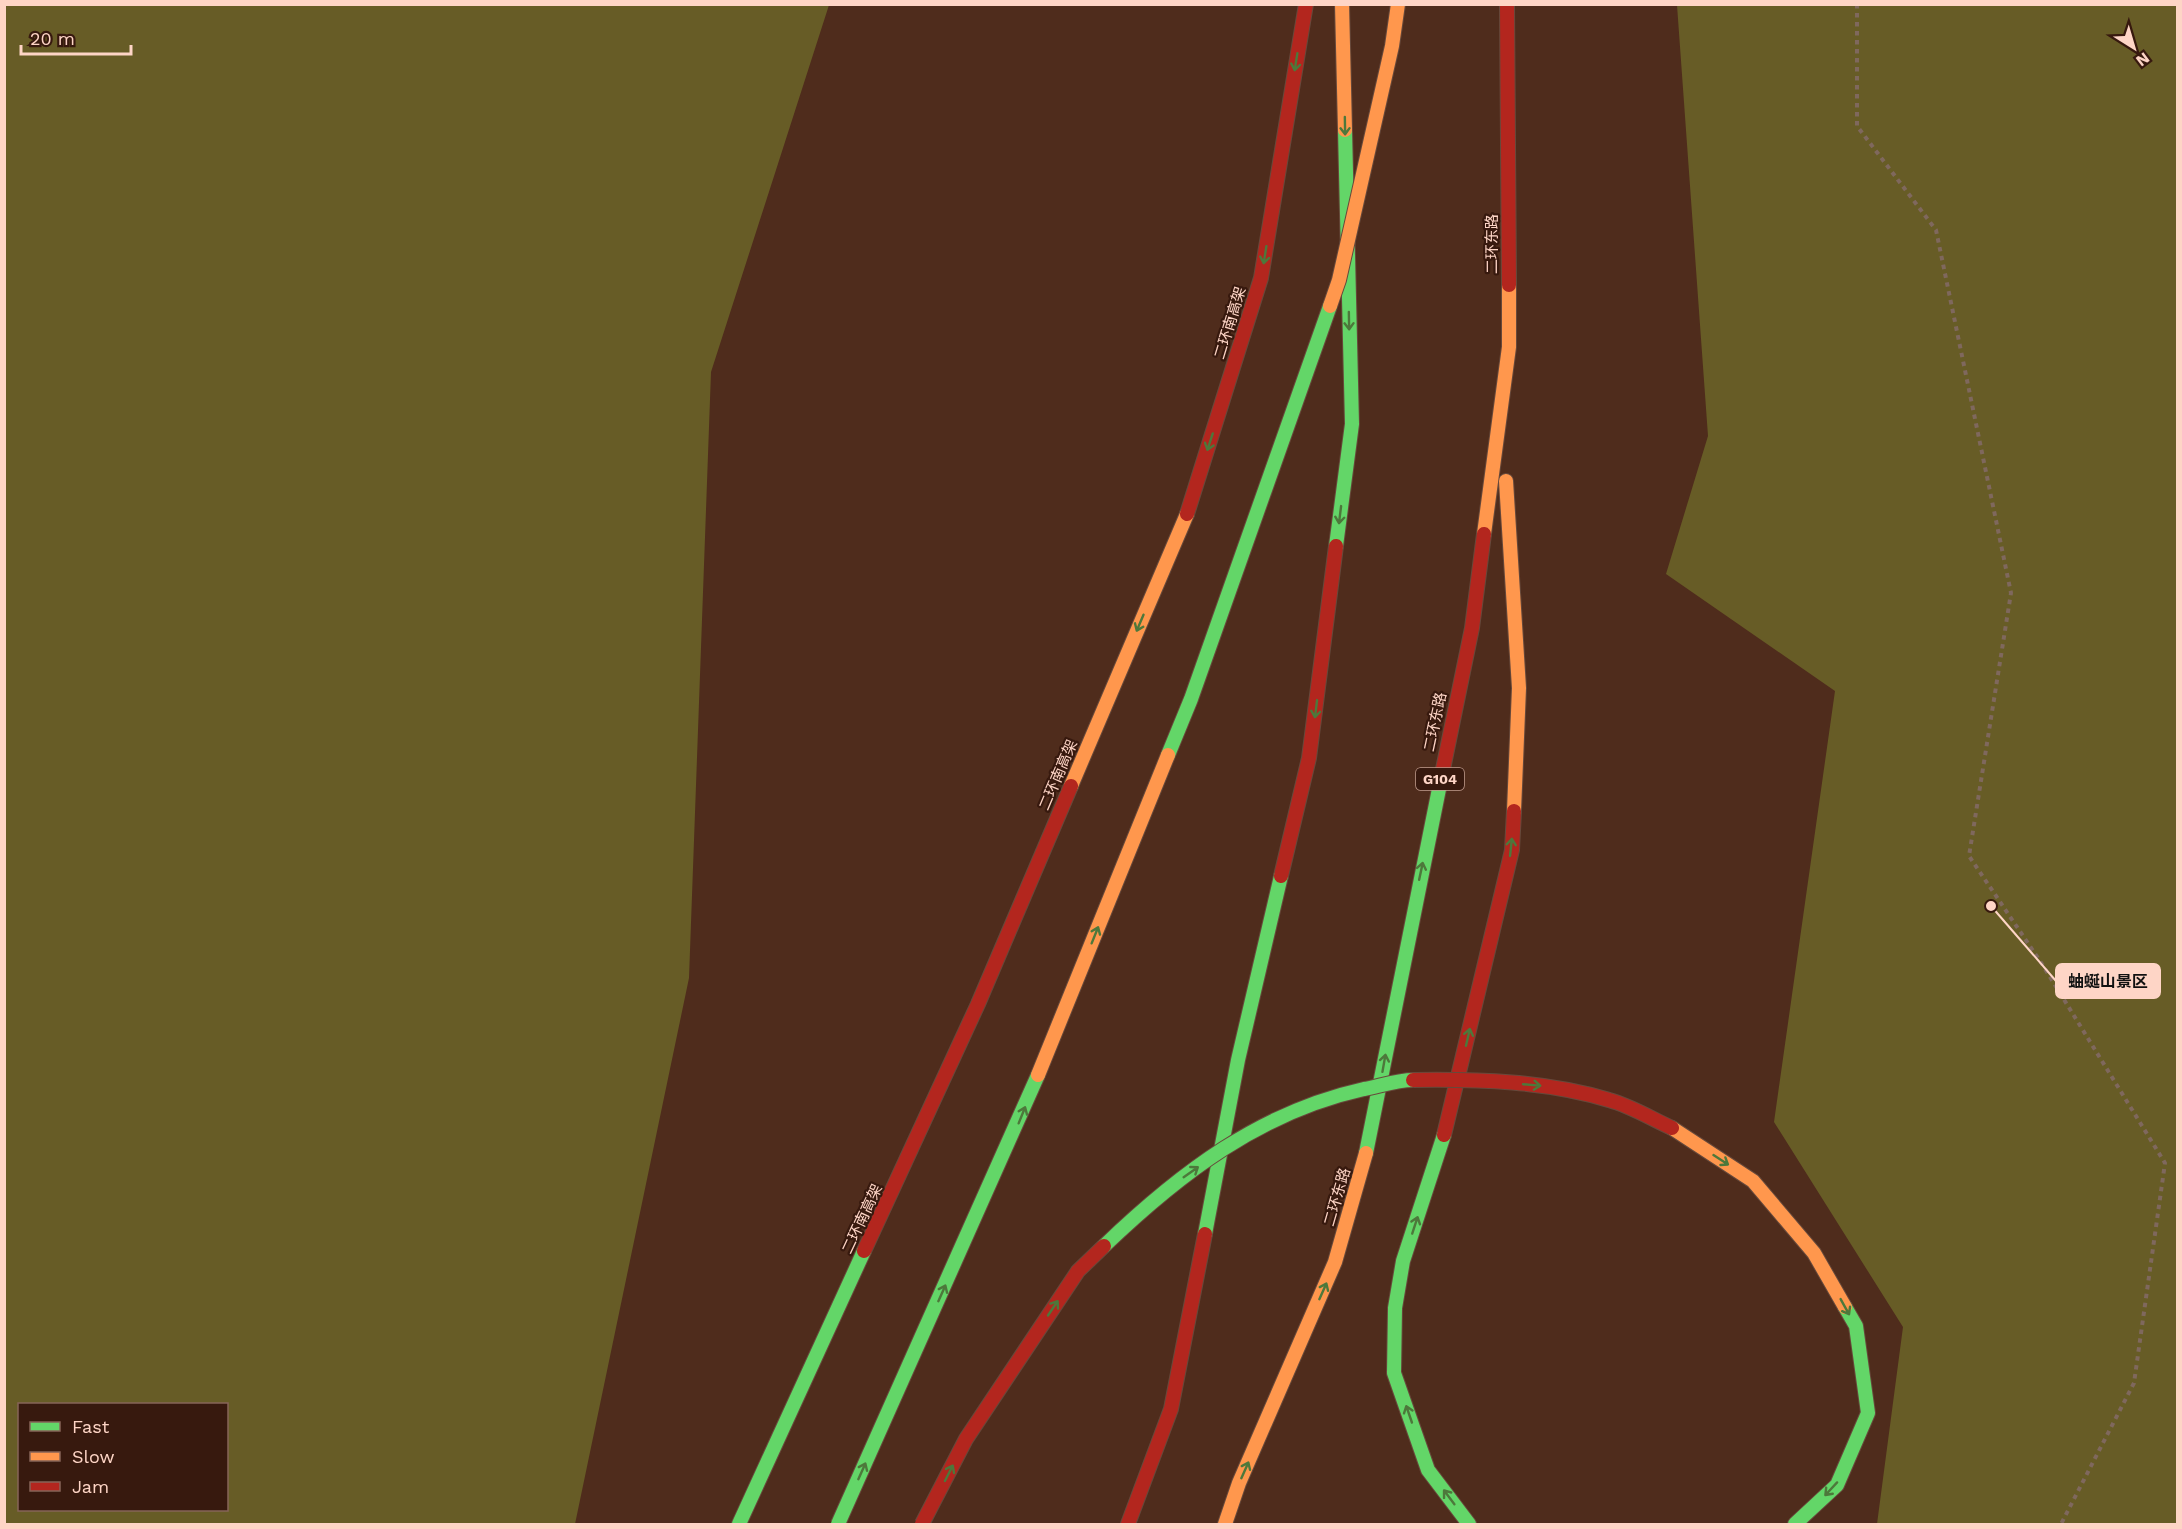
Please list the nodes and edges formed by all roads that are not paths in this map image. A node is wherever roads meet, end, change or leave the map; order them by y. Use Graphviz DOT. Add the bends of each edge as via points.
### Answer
graph roads {
  1 [pos="1306,4"];
  2 [pos="1342,4"];
  3 [pos="1398,4"];
  4 [pos="1507,4"];
  5 [pos="1500,411"];
  6 [pos="739,1524"];
  7 [pos="838,1524"];
  8 [pos="922,1524"];
  9 [pos="1128,1524"];
  10 [pos="1225,1524"];
  11 [pos="1469,1524"];
  12 [pos="1795,1524"];
  1 -- 6 [label="highway, 二环南高架, one-way" via="1261,278 1191,504 978,1004"];
  2 -- 9 [label="highway, one-way" via="1352,424 1310,758 1238,1060 1171,1409"];
  7 -- 3 [label="highway, one-way, bridge" via="1017,1127 1191,699 1339,280"];
  4 -- 5 [label="highway, 二环东路 / G104" via="1509,347"];
  10 -- 5 [label="highway, 二环东路 / G104, one-way" via="1335,1262 1368,1147 1472,627"];
  11 -- 5 [label="highway, one-way" via="1428,1470 1394,1373 1395,1308 1403,1261 1447,1127 1512,850 1519,688"];
  8 -- 12 [label="highway, one-way, bridge" via="966,1439 1078,1271 1155,1197 1248,1132 1329,1097 1406,1080 1462,1079 1548,1087 1610,1100 1672,1128 1753,1181 1814,1253 1856,1326 1868,1413 1837,1485"];
}
